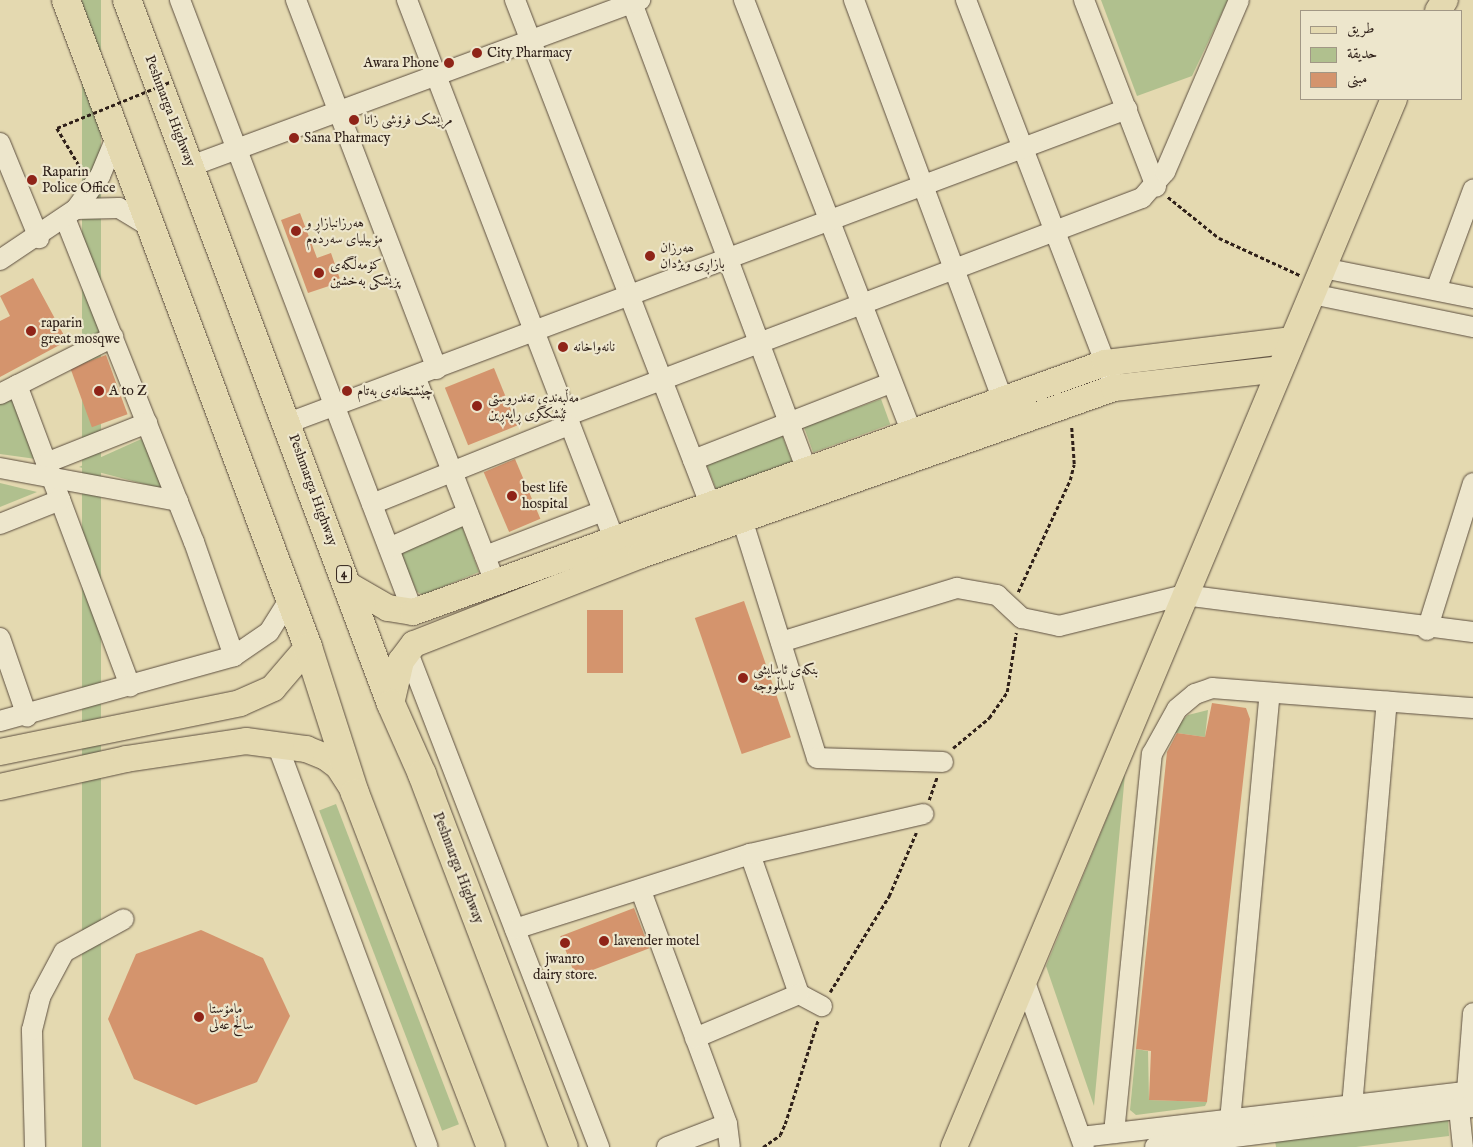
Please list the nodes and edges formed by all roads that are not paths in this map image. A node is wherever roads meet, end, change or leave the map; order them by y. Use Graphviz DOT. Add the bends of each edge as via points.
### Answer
graph roads {
  1 [pos="66,0"];
  2 [pos="127,0"];
  3 [pos="180,0"];
  4 [pos="296,0"];
  5 [pos="407,0"];
  6 [pos="515,0"];
  7 [pos="744,0"];
  8 [pos="854,0"];
  9 [pos="966,0"];
  10 [pos="1084,0"];
  11 [pos="1239,0"];
  12 [pos="635,1"];
  13 [pos="531,41"];
  14 [pos="436,76"];
  15 [pos="1394,100"];
  16 [pos="1127,109"];
  17 [pos="339,112"];
  18 [pos="118,133"];
  19 [pos="0,144"];
  20 [pos="237,150"];
  21 [pos="1021,152"];
  22 [pos="191,166"];
  23 [pos="1156,187"];
  24 [pos="924,188"];
  25 [pos="1473,190"];
  26 [pos="70,214"];
  27 [pos="830,223"];
  28 [pos="156,233"];
  29 [pos="1054,233"];
  30 [pos="39,238"];
  31 [pos="0,260"];
  32 [pos="731,260"];
  33 [pos="956,270"];
  34 [pos="1317,282"];
  35 [pos="1436,290"];
  36 [pos="628,298"];
  37 [pos="1473,298"];
  38 [pos="862,305"];
  39 [pos="1473,327"];
  40 [pos="533,333"];
  41 [pos="113,338"];
  42 [pos="1292,340"];
  43 [pos="763,342"];
  44 [pos="1105,363"];
  45 [pos="436,369"];
  46 [pos="1280,369"];
  47 [pos="415,376"];
  48 [pos="662,380"];
  49 [pos="891,383"];
  50 [pos="1114,388"];
  51 [pos="9,390"];
  52 [pos="1003,400"];
  53 [pos="334,405"];
  54 [pos="568,421"];
  55 [pos="288,422"];
  56 [pos="147,423"];
  57 [pos="789,423"];
  58 [pos="912,433"];
  59 [pos="693,460"];
  60 [pos="0,468"];
  61 [pos="806,468"];
  62 [pos="49,469"];
  63 [pos="452,472"];
  64 [pos="1473,483"];
  65 [pos="60,500"];
  66 [pos="178,500"];
  67 [pos="372,504"];
  68 [pos="710,504"];
  69 [pos="603,511"];
  70 [pos="468,514"];
  71 [pos="742,519"];
  72 [pos="0,524"];
  73 [pos="614,539"];
  74 [pos="389,548"];
  75 [pos="485,556"];
  76 [pos="495,582"];
  77 [pos="348,585"];
  78 [pos="1184,595"];
  79 [pos="290,599"];
  80 [pos="413,612"];
  81 [pos="1427,630"];
  82 [pos="1473,632"];
  83 [pos="0,638"];
  84 [pos="781,642"];
  85 [pos="308,647"];
  86 [pos="407,650"];
  87 [pos="234,656"];
  88 [pos="130,686"];
  89 [pos="1270,693"];
  90 [pos="1387,702"];
  91 [pos="390,704"];
  92 [pos="1473,708"];
  93 [pos="27,716"];
  94 [pos="0,722"];
  95 [pos="277,744"];
  96 [pos="0,752"];
  97 [pos="943,762"];
  98 [pos="0,787"];
  99 [pos="355,793"];
  100 [pos="924,814"];
  101 [pos="750,854"];
  102 [pos="641,891"];
  103 [pos="124,919"];
  104 [pos="514,929"];
  105 [pos="1025,982"];
  106 [pos="799,994"];
  107 [pos="822,1006"];
  108 [pos="1473,1014"];
  109 [pos="695,1038"];
  110 [pos="1468,1099"];
  111 [pos="1352,1107"];
  112 [pos="1230,1121"];
  113 [pos="727,1124"];
  114 [pos="1114,1133"];
  115 [pos="1258,1141"];
  116 [pos="961,1142"];
  117 [pos="1083,1142"];
  118 [pos="35,1147"];
  119 [pos="428,1147"];
  120 [pos="491,1147"];
  121 [pos="564,1147"];
  122 [pos="599,1147"];
  123 [pos="667,1147"];
  124 [pos="730,1147"];
  125 [pos="1155,1147"];
  126 [pos="1463,1147"];
  1 -- 18 [label="highway"];
  2 -- 22 [label="highway, Peshmarga Highway / 4"];
  3 -- 20 [label="street"];
  4 -- 17 [label="street"];
  5 -- 14 [label="street"];
  6 -- 13 [label="street"];
  7 -- 27 [label="street"];
  8 -- 24 [label="street"];
  9 -- 21 [label="street"];
  10 -- 16 [label="street"];
  11 -- 23 [label="street"];
  12 -- 13 [label="street"];
  12 -- 32 [label="street"];
  13 -- 14 [label="street"];
  13 -- 36 [label="street"];
  14 -- 17 [label="street"];
  14 -- 40 [label="street"];
  15 -- 34 [label="main road"];
  16 -- 21 [label="street"];
  16 -- 23 [label="street"];
  17 -- 20 [label="street"];
  17 -- 45 [label="street"];
  18 -- 26 [label="street" via="100,176"];
  18 -- 28 [label="highway"];
  19 -- 30 [label="street"];
  20 -- 22 [label="street"];
  20 -- 53 [label="street"];
  21 -- 24 [label="street"];
  21 -- 29 [label="street"];
  22 -- 55 [label="highway, Peshmarga Highway / 4"];
  23 -- 29 [label="street" via="1142,198"];
  24 -- 27 [label="street"];
  24 -- 33 [label="street"];
  25 -- 35 [label="street"];
  26 -- 28 [label="street" via="119,208 139,217"];
  26 -- 30 [label="street"];
  26 -- 41 [label="street"];
  27 -- 32 [label="street"];
  27 -- 38 [label="street"];
  28 -- 79 [label="highway"];
  29 -- 33 [label="street"];
  29 -- 44 [label="street"];
  30 -- 31 [label="street"];
  32 -- 36 [label="street"];
  32 -- 43 [label="street"];
  33 -- 38 [label="street"];
  33 -- 52 [label="street"];
  34 -- 35 [label="street"];
  34 -- 39 [label="street"];
  34 -- 42 [label="main road"];
  35 -- 37 [label="street"];
  36 -- 40 [label="street"];
  36 -- 48 [label="street"];
  38 -- 43 [label="street"];
  38 -- 49 [label="street"];
  40 -- 45 [label="street"];
  40 -- 54 [label="street"];
  41 -- 51 [label="street"];
  41 -- 56 [label="street"];
  42 -- 44 [label="main road"];
  42 -- 46 [label="main road"];
  43 -- 48 [label="street"];
  43 -- 57 [label="street"];
  44 -- 50 [label="street"];
  44 -- 52 [label="main road"];
  45 -- 47 [label="street"];
  46 -- 50 [label="main road"];
  46 -- 78 [label="main road"];
  47 -- 53 [label="street"];
  47 -- 63 [label="street"];
  48 -- 54 [label="street"];
  48 -- 59 [label="street"];
  49 -- 57 [label="street"];
  49 -- 58 [label="street"];
  50 -- 71 [label="main road"];
  51 -- 62 [label="street"];
  52 -- 58 [label="main road"];
  53 -- 55 [label="street"];
  53 -- 67 [label="street"];
  54 -- 63 [label="street"];
  54 -- 69 [label="street"];
  55 -- 77 [label="highway, Peshmarga Highway / 4"];
  56 -- 62 [label="street"];
  56 -- 66 [label="street"];
  57 -- 59 [label="street"];
  57 -- 61 [label="street"];
  58 -- 61 [label="main road"];
  59 -- 68 [label="street"];
  60 -- 62 [label="street"];
  61 -- 68 [label="main road"];
  62 -- 65 [label="street"];
  62 -- 66 [label="street"];
  63 -- 67 [label="street"];
  63 -- 70 [label="street"];
  64 -- 81 [label="street"];
  65 -- 72 [label="street"];
  65 -- 88 [label="street"];
  66 -- 87 [label="street"];
  67 -- 74 [label="street"];
  68 -- 73 [label="main road"];
  69 -- 73 [label="street"];
  69 -- 75 [label="street"];
  70 -- 74 [label="street"];
  70 -- 75 [label="street"];
  71 -- 84 [label="street"];
  71 -- 86 [label="main road" via="641,555"];
  73 -- 76 [label="main road"];
  74 -- 80 [label="street"];
  75 -- 76 [label="street"];
  76 -- 80 [label="main road"];
  77 -- 80 [label="main road" via="388,608"];
  77 -- 91 [label="highway, Peshmarga Highway / 4"];
  78 -- 81 [label="street"];
  78 -- 84 [label="street" via="1060,626 1022,618 997,595 957,588"];
  78 -- 105 [label="main road"];
  79 -- 85 [label="highway"];
  79 -- 87 [label="street" via="269,632"];
  81 -- 82 [label="street"];
  83 -- 93 [label="street"];
  84 -- 97 [label="street" via="816,758"];
  85 -- 96 [label="main road" via="282,680 256,697"];
  85 -- 99 [label="highway"];
  86 -- 91 [label="main road"];
  86 -- 104 [label="street"];
  87 -- 88 [label="street"];
  88 -- 93 [label="street"];
  89 -- 90 [label="street"];
  89 -- 112 [label="street"];
  89 -- 114 [label="street" via="1212,688 1195,694 1177,709 1156,742"];
  90 -- 92 [label="street"];
  90 -- 111 [label="street"];
  91 -- 121 [label="highway, Peshmarga Highway / 4" via="426,783"];
  93 -- 94 [label="street"];
  95 -- 98 [label="main road" via="210,745"];
  95 -- 99 [label="main road" via="326,757 338,766"];
  95 -- 119 [label="street"];
  99 -- 120 [label="highway"];
  100 -- 101 [label="street"];
  101 -- 102 [label="street"];
  101 -- 106 [label="street"];
  102 -- 104 [label="street"];
  102 -- 109 [label="street"];
  103 -- 118 [label="street" via="64,952 40,997 32,1030"];
  104 -- 122 [label="street"];
  105 -- 116 [label="main road"];
  105 -- 117 [label="street"];
  106 -- 107 [label="street"];
  106 -- 109 [label="street"];
  108 -- 110 [label="street"];
  109 -- 113 [label="street"];
  110 -- 111 [label="street"];
  110 -- 115 [label="street"];
  110 -- 126 [label="street"];
  111 -- 112 [label="street"];
  112 -- 114 [label="street"];
  113 -- 123 [label="street"];
  113 -- 124 [label="street"];
  114 -- 117 [label="street"];
  115 -- 125 [label="street"];
}
